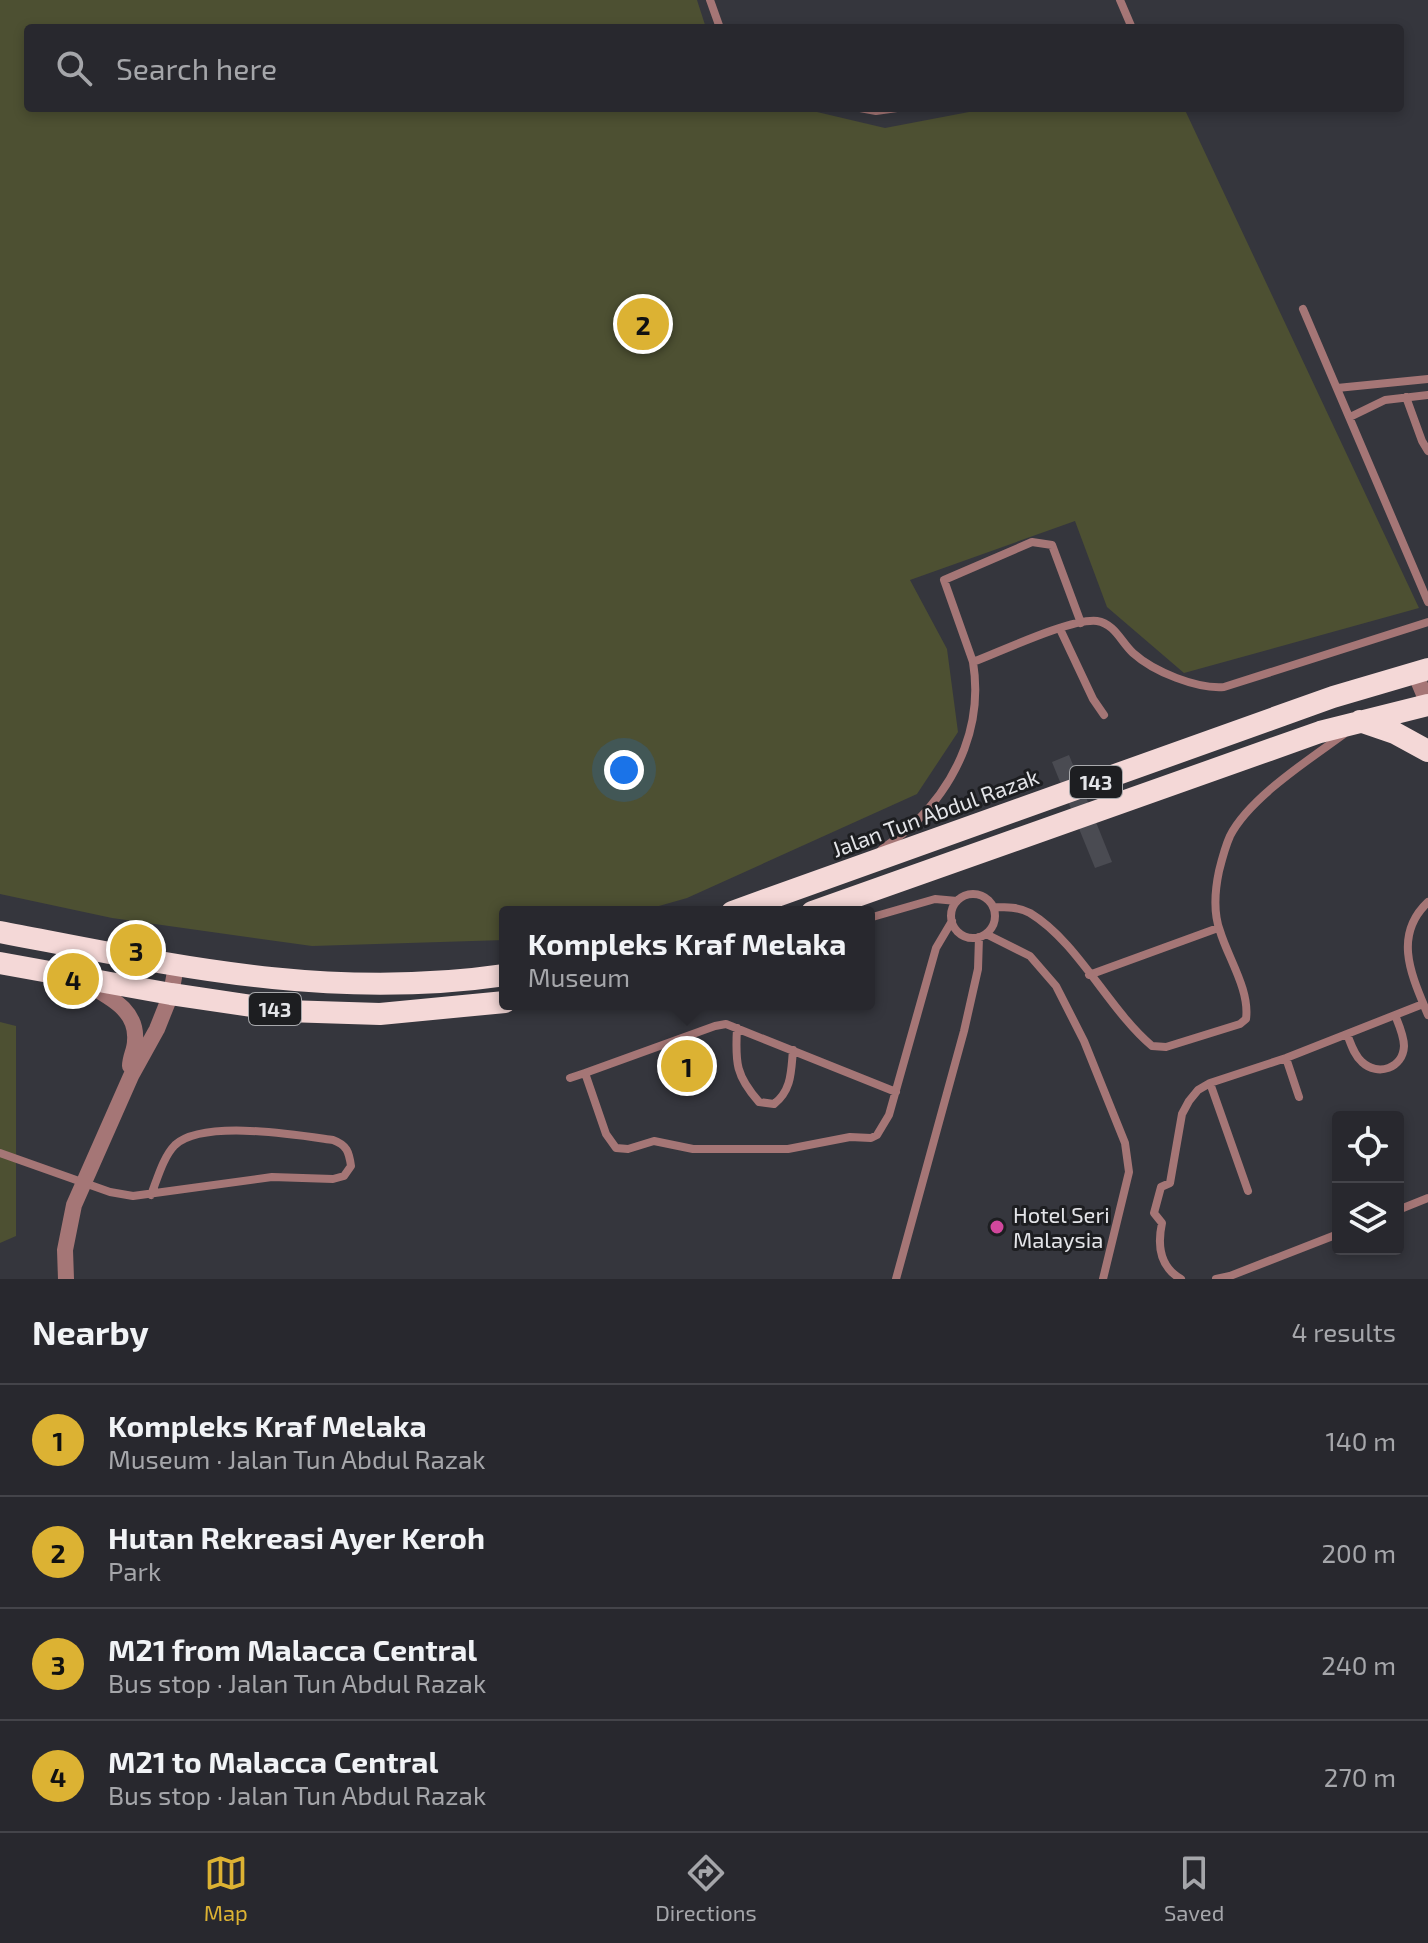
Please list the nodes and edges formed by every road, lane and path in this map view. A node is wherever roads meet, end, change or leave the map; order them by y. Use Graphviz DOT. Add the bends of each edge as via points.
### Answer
graph roads {
  1 [pos="710,0"];
  2 [pos="1120,0"];
  3 [pos="719,24"];
  4 [pos="1130,24"];
  5 [pos="1303,309"];
  6 [pos="1428,379"];
  7 [pos="1337,388"];
  8 [pos="1428,395"];
  9 [pos="1406,397"];
  10 [pos="1350,417"];
  11 [pos="1428,451"];
  12 [pos="1428,602"];
  13 [pos="1428,622"];
  14 [pos="1081,623"];
  15 [pos="1060,629"];
  16 [pos="973,662"];
  17 [pos="1422,671"];
  18 [pos="1428,705"];
  19 [pos="1104,715"];
  20 [pos="1360,720"];
  21 [pos="1428,751"];
  22 [pos="858,867"];
  23 [pos="957,901"];
  24 [pos="1428,902"];
  25 [pos="749,906"];
  26 [pos="829,906"];
  27 [pos="993,907"];
  28 [pos="875,916"];
  29 [pos="952,921"];
  30 [pos="1218,928"];
  31 [pos="0,932"];
  32 [pos="983,936"];
  33 [pos="0,963"];
  34 [pos="176,966"];
  35 [pos="1089,975"];
  36 [pos="499,976"];
  37 [pos="76,978"];
  38 [pos="171,994"];
  39 [pos="499,1003"];
  40 [pos="1423,1004"];
  41 [pos="1395,1015"];
  42 [pos="1428,1015"];
  43 [pos="737,1028"];
  44 [pos="1347,1034"];
  45 [pos="793,1050"];
  46 [pos="1286,1058"];
  47 [pos="585,1073"];
  48 [pos="131,1076"];
  49 [pos="570,1078"];
  50 [pos="1210,1083"];
  51 [pos="896,1092"];
  52 [pos="1299,1097"];
  53 [pos="0,1153"];
  54 [pos="85,1181"];
  55 [pos="1248,1191"];
  56 [pos="151,1195"];
  57 [pos="1428,1198"];
  58 [pos="1404,1208"];
  59 [pos="1332,1236"];
  60 [pos="68,1278"];
  61 [pos="896,1279"];
  62 [pos="1103,1279"];
  63 [pos="1181,1279"];
  64 [pos="1216,1279"];
  1 -- 3 [label="lane"];
  2 -- 4 [label="lane"];
  5 -- 7 [label="lane"];
  6 -- 7 [label="lane"];
  7 -- 10 [label="lane"];
  8 -- 9 [label="lane"];
  9 -- 10 [label="lane" via="1385,400"];
  9 -- 11 [label="lane"];
  10 -- 12 [label="lane"];
  13 -- 14 [label="lane" via="1242,683 1211,688 1140,658 1106,624"];
  14 -- 15 [label="lane"];
  14 -- 16 [label="lane" via="1052,545 1032,542 944,580"];
  15 -- 16 [label="lane"];
  15 -- 19 [label="lane"];
  16 -- 22 [label="lane" via="965,753 950,780 915,824"];
  17 -- 18 [label="street"];
  17 -- 22 [label="highway, Jalan Tun Abdul Razak / 143" via="1333,697"];
  18 -- 20 [label="highway, 143"];
  20 -- 21 [label="highway"];
  20 -- 26 [label="highway, 143"];
  20 -- 30 [label="lane" via="1261,798 1231,834 1216,886"];
  22 -- 25 [label="highway, Jalan Tun Abdul Razak / 143"];
  23 -- 27 [label="lane" via="977,894"];
  23 -- 28 [label="lane" via="935,899"];
  23 -- 29 [label="lane"];
  24 -- 40 [label="lane" via="1412,918 1407,946"];
  27 -- 32 [label="lane" via="994,922"];
  27 -- 35 [label="lane" via="1028,912"];
  29 -- 32 [label="lane" via="965,936"];
  29 -- 51 [label="lane" via="936,948"];
  30 -- 35 [label="lane"];
  30 -- 35 [label="lane" via="1245,999 1246,1019 1240,1024 1166,1047 1152,1046"];
  31 -- 34 [label="highway, 143"];
  32 -- 61 [label="lane" via="964,1031"];
  32 -- 62 [label="lane" via="1030,956 1056,986 1125,1143 1129,1172"];
  33 -- 37 [label="highway, 143"];
  34 -- 36 [label="highway, 143" via="345,985 434,984"];
  34 -- 38 [label="street"];
  37 -- 38 [label="highway, 143"];
  37 -- 48 [label="street" via="133,1018"];
  38 -- 39 [label="highway, 143" via="331,1014"];
  38 -- 48 [label="street"];
  40 -- 41 [label="lane"];
  40 -- 42 [label="lane"];
  41 -- 44 [label="lane"];
  41 -- 44 [label="lane" via="1404,1048 1389,1069 1364,1064"];
  43 -- 45 [label="lane"];
  43 -- 45 [label="lane" via="738,1074 759,1102 774,1104 784,1095"];
  43 -- 47 [label="lane" via="715,1026"];
  44 -- 46 [label="lane"];
  45 -- 51 [label="lane"];
  46 -- 50 [label="lane"];
  46 -- 52 [label="lane"];
  47 -- 49 [label="lane"];
  47 -- 51 [label="lane" via="606,1134 616,1148 628,1149 654,1141 693,1149 788,1149 871,1138 889,1115"];
  48 -- 54 [label="street"];
  50 -- 55 [label="lane"];
  50 -- 63 [label="lane" via="1182,1114 1170,1183 1161,1187 1154,1213 1162,1223 1158,1242 1169,1272"];
  53 -- 54 [label="lane"];
  54 -- 56 [label="lane" via="110,1192"];
  54 -- 60 [label="street" via="68,1225"];
  56 -- 56 [label="lane" via="272,1177 333,1179 344,1176 351,1166 349,1152 333,1140 273,1131 198,1134 174,1146"];
  57 -- 58 [label="lane"];
  59 -- 64 [label="lane"];
}
